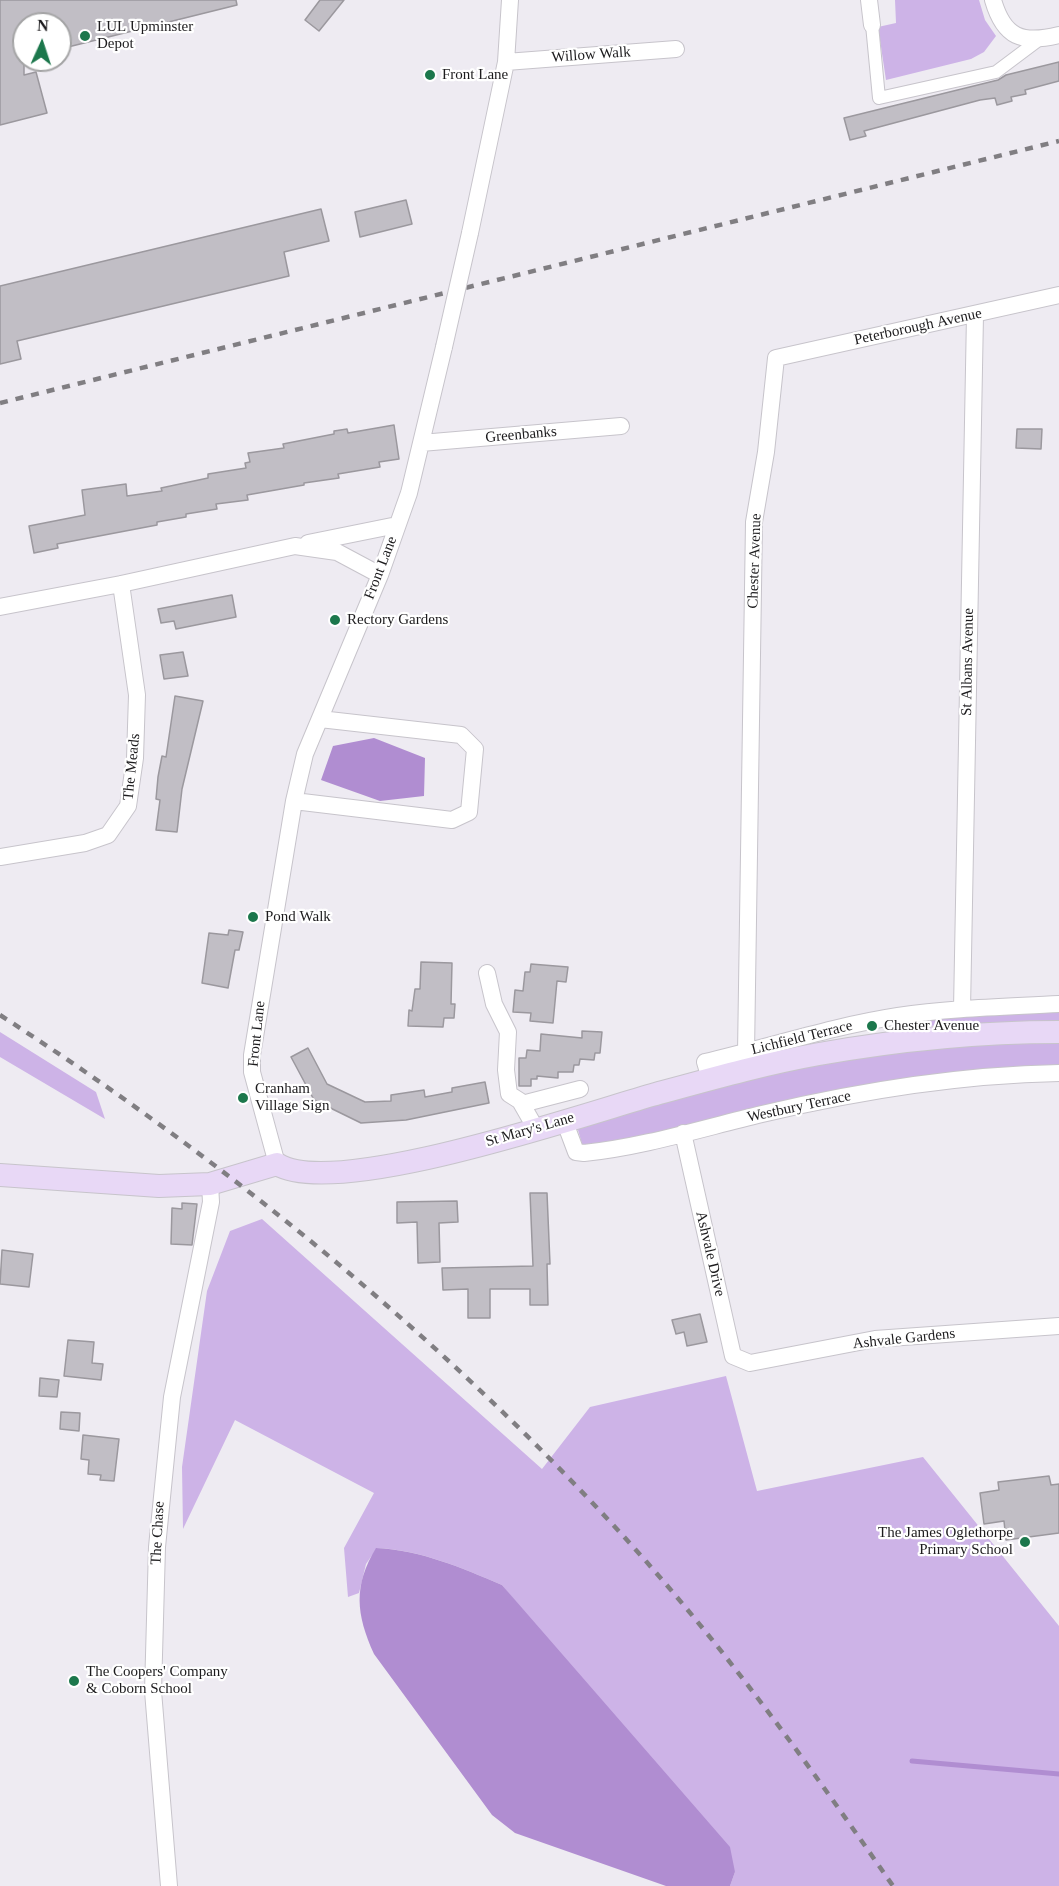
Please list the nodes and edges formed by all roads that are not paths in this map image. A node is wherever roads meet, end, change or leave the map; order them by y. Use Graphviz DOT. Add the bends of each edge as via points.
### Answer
graph roads {
  1 [pos="510,0"];
  2 [pos="869,0"];
  3 [pos="993,0"];
  4 [pos="872,25"];
  5 [pos="1059,34"];
  6 [pos="1040,39"];
  7 [pos="676,49"];
  8 [pos="506,62"];
  9 [pos="1059,295"];
  10 [pos="975,315"];
  11 [pos="776,358"];
  12 [pos="621,426"];
  13 [pos="421,443"];
  14 [pos="397,525"];
  15 [pos="295,546"];
  16 [pos="380,575"];
  17 [pos="121,584"];
  18 [pos="0,607"];
  19 [pos="320,719"];
  20 [pos="294,801"];
  21 [pos="0,857"];
  22 [pos="487,973"];
  23 [pos="1059,1004"];
  24 [pos="962,1009"];
  25 [pos="1059,1032"];
  26 [pos="746,1053"];
  27 [pos="1059,1073"];
  28 [pos="710,1079"];
  29 [pos="580,1089"];
  30 [pos="522,1104"];
  31 [pos="564,1120"];
  32 [pos="536,1129"];
  33 [pos="683,1133"];
  34 [pos="277,1164"];
  35 [pos="0,1175"];
  36 [pos="210,1184"];
  37 [pos="1059,1326"];
  38 [pos="750,1363"];
  39 [pos="169,1886"];
  1 -- 8 [label="street, Front Lane"];
  2 -- 4 [label="street"];
  3 -- 6 [label="street" via="1003,26 1019,37"];
  4 -- 6 [label="street" via="879,98 996,72"];
  5 -- 6 [label="street"];
  7 -- 8 [label="street, Willow Walk"];
  8 -- 13 [label="street, Front Lane, bridge"];
  9 -- 10 [label="street, Peterborough Avenue"];
  10 -- 11 [label="street, Peterborough Avenue"];
  10 -- 24 [label="street, St Albans Avenue"];
  11 -- 26 [label="street, Chester Avenue" via="754,522"];
  12 -- 13 [label="street, Greenbanks"];
  13 -- 14 [label="street, Front Lane"];
  14 -- 15 [label="street"];
  14 -- 16 [label="street, Front Lane"];
  15 -- 16 [label="street" via="338,552"];
  15 -- 17 [label="street"];
  16 -- 19 [label="street, Front Lane"];
  17 -- 18 [label="street"];
  17 -- 21 [label="street, The Meads" via="137,695 135,758 128,806 108,835 85,843"];
  19 -- 20 [label="street, Front Lane" via="305,754"];
  19 -- 20 [label="street" via="461,735 475,749 469,812 452,820"];
  20 -- 34 [label="street, Front Lane" via="252,1055 252,1072"];
  22 -- 30 [label="street" via="494,1004 508,1032 509,1094"];
  23 -- 24 [label="street, Lichfield Terrace"];
  24 -- 26 [label="street, Lichfield Terrace" via="853,1025"];
  25 -- 28 [label="main road, St Mary's Lane" via="909,1040 818,1054"];
  26 -- 28 [label="street, Lichfield Terrace" via="705,1062"];
  27 -- 33 [label="street, Westbury Terrace" via="888,1088"];
  28 -- 31 [label="main road, St Mary's Lane"];
  29 -- 30 [label="street"];
  30 -- 32 [label="street"];
  31 -- 32 [label="main road, St Mary's Lane"];
  31 -- 33 [label="street, Westbury Terrace" via="576,1152 584,1154"];
  32 -- 34 [label="main road, St Mary's Lane" via="383,1167 305,1172 287,1170"];
  33 -- 38 [label="street, Ashvale Drive" via="733,1356"];
  34 -- 36 [label="main road"];
  35 -- 36 [label="main road" via="159,1186"];
  36 -- 39 [label="street, The Chase" via="211,1202 172,1397 157,1546 153,1691"];
  37 -- 38 [label="street, Ashvale Gardens" via="875,1339"];
}
